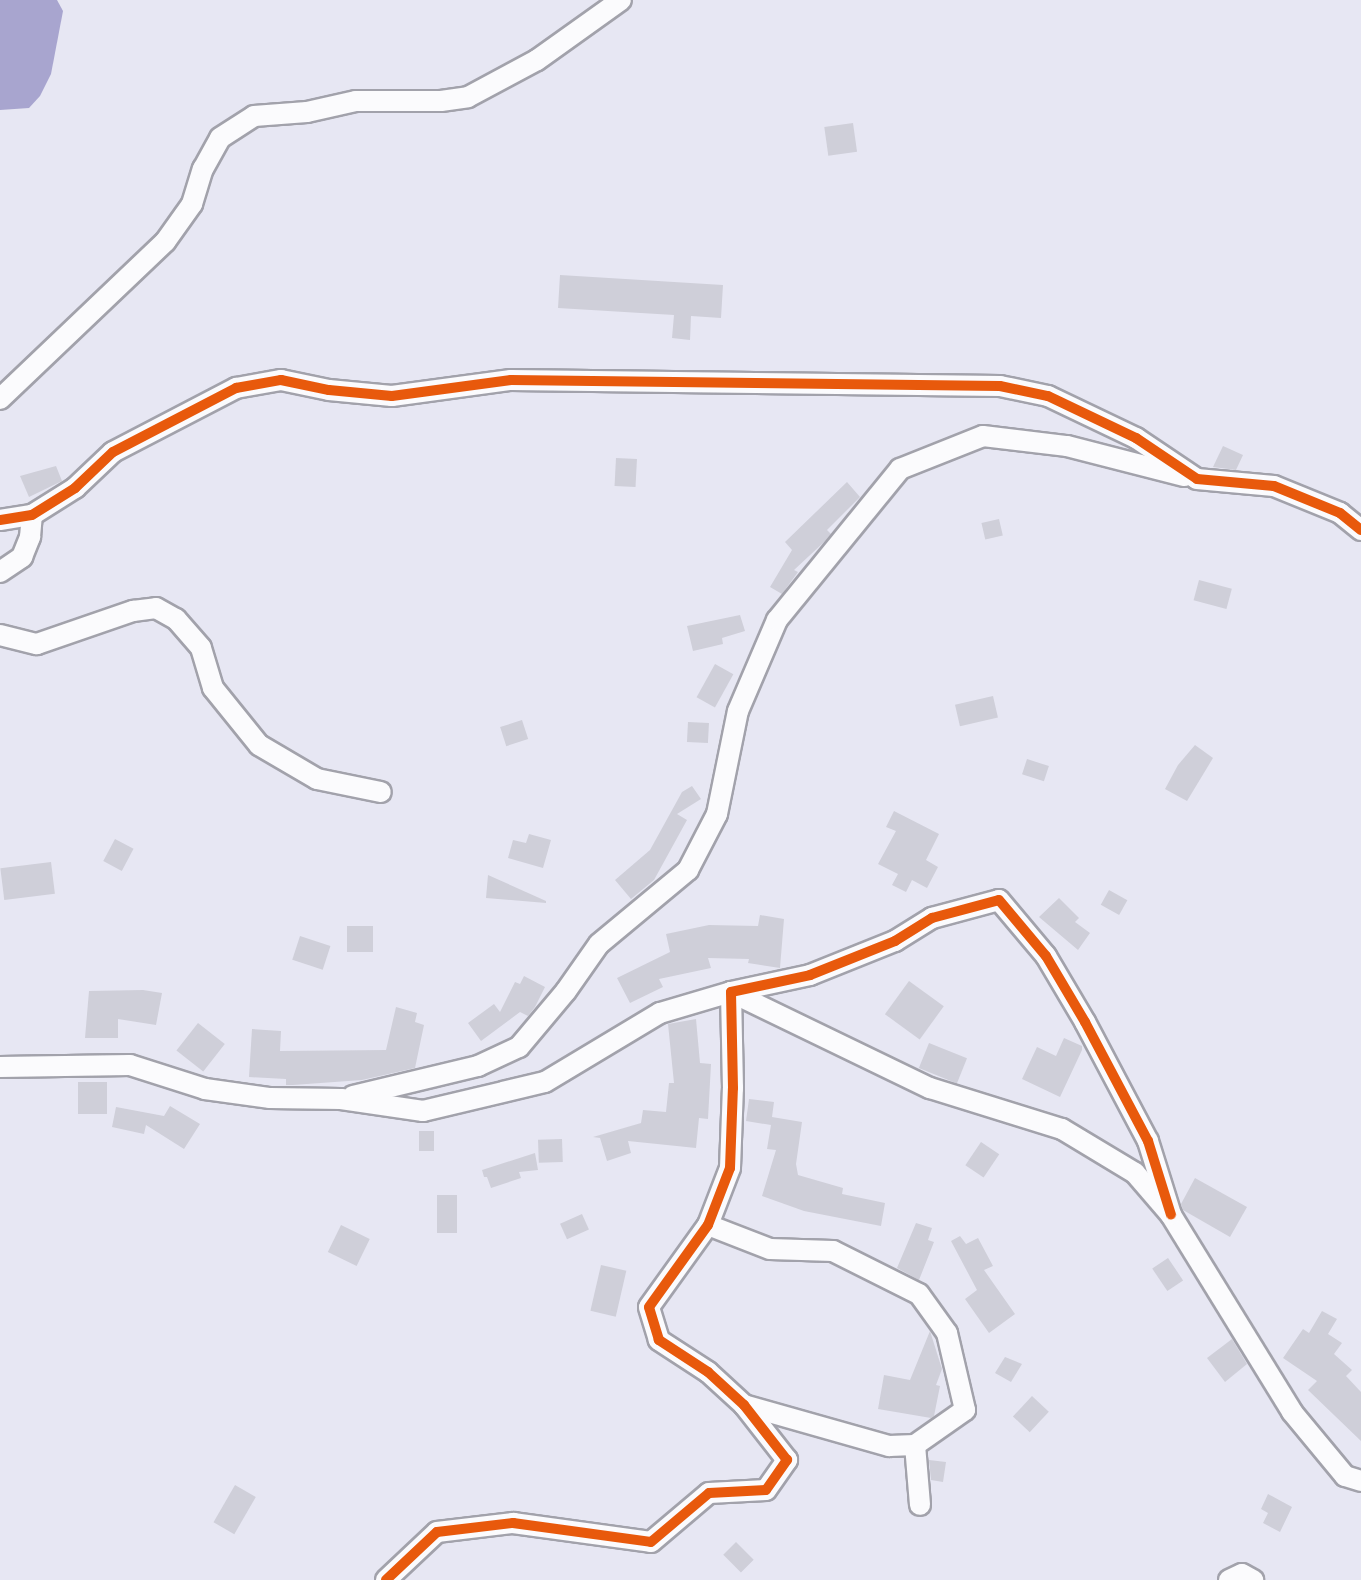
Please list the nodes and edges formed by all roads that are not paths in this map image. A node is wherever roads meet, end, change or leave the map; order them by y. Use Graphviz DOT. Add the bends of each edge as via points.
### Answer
graph roads {
  1 [pos="621,0"];
  2 [pos="0,399"];
  3 [pos="1197,479"];
  4 [pos="32,515"];
  5 [pos="0,520"];
  6 [pos="1361,530"];
  7 [pos="0,572"];
  8 [pos="0,635"];
  9 [pos="381,792"];
  10 [pos="731,992"];
  11 [pos="0,1067"];
  12 [pos="341,1099"];
  13 [pos="1171,1215"];
  14 [pos="708,1225"];
  15 [pos="744,1405"];
  16 [pos="915,1445"];
  17 [pos="1361,1481"];
  18 [pos="920,1505"];
  19 [pos="386,1580"];
  20 [pos="1229,1580"];
  21 [pos="1253,1580"];
  1 -- 2 [label="street" via="537,60 468,97 356,101 254,116 220,138 192,204 165,242"];
  3 -- 4 [label="street" via="1136,438 1048,396 1000,386 511,380 392,396 281,380 236,388 113,452 75,488"];
  3 -- 6 [label="street" via="1274,486 1340,513"];
  3 -- 12 [label="street" via="1067,446 983,436 900,469 777,620 738,711 717,814 688,870 599,944 519,1047 478,1066"];
  4 -- 5 [label="street"];
  4 -- 7 [label="street" via="22,557"];
  8 -- 9 [label="street" via="37,644 156,608 176,619 201,648 213,688 259,745 317,779"];
  10 -- 12 [label="street" via="660,1013 545,1082 423,1111"];
  10 -- 13 [label="street" via="930,1088 1062,1129 1135,1173"];
  10 -- 13 [label="street" via="810,975 895,941 932,918 999,900 1046,956 1085,1022 1148,1141"];
  10 -- 14 [label="street" via="730,1168"];
  11 -- 12 [label="street" via="130,1065 205,1089 270,1098"];
  13 -- 17 [label="street" via="1292,1412 1345,1476"];
  14 -- 15 [label="street" via="649,1307 659,1340 708,1372"];
  14 -- 16 [label="street" via="770,1249 833,1251 919,1294 947,1333 965,1410"];
  15 -- 16 [label="street" via="889,1446"];
  15 -- 19 [label="street" via="787,1460 766,1490 709,1493 651,1542 513,1523 437,1532"];
  16 -- 18 [label="street"];
  20 -- 21 [label="street" via="1242,1574"];
}
